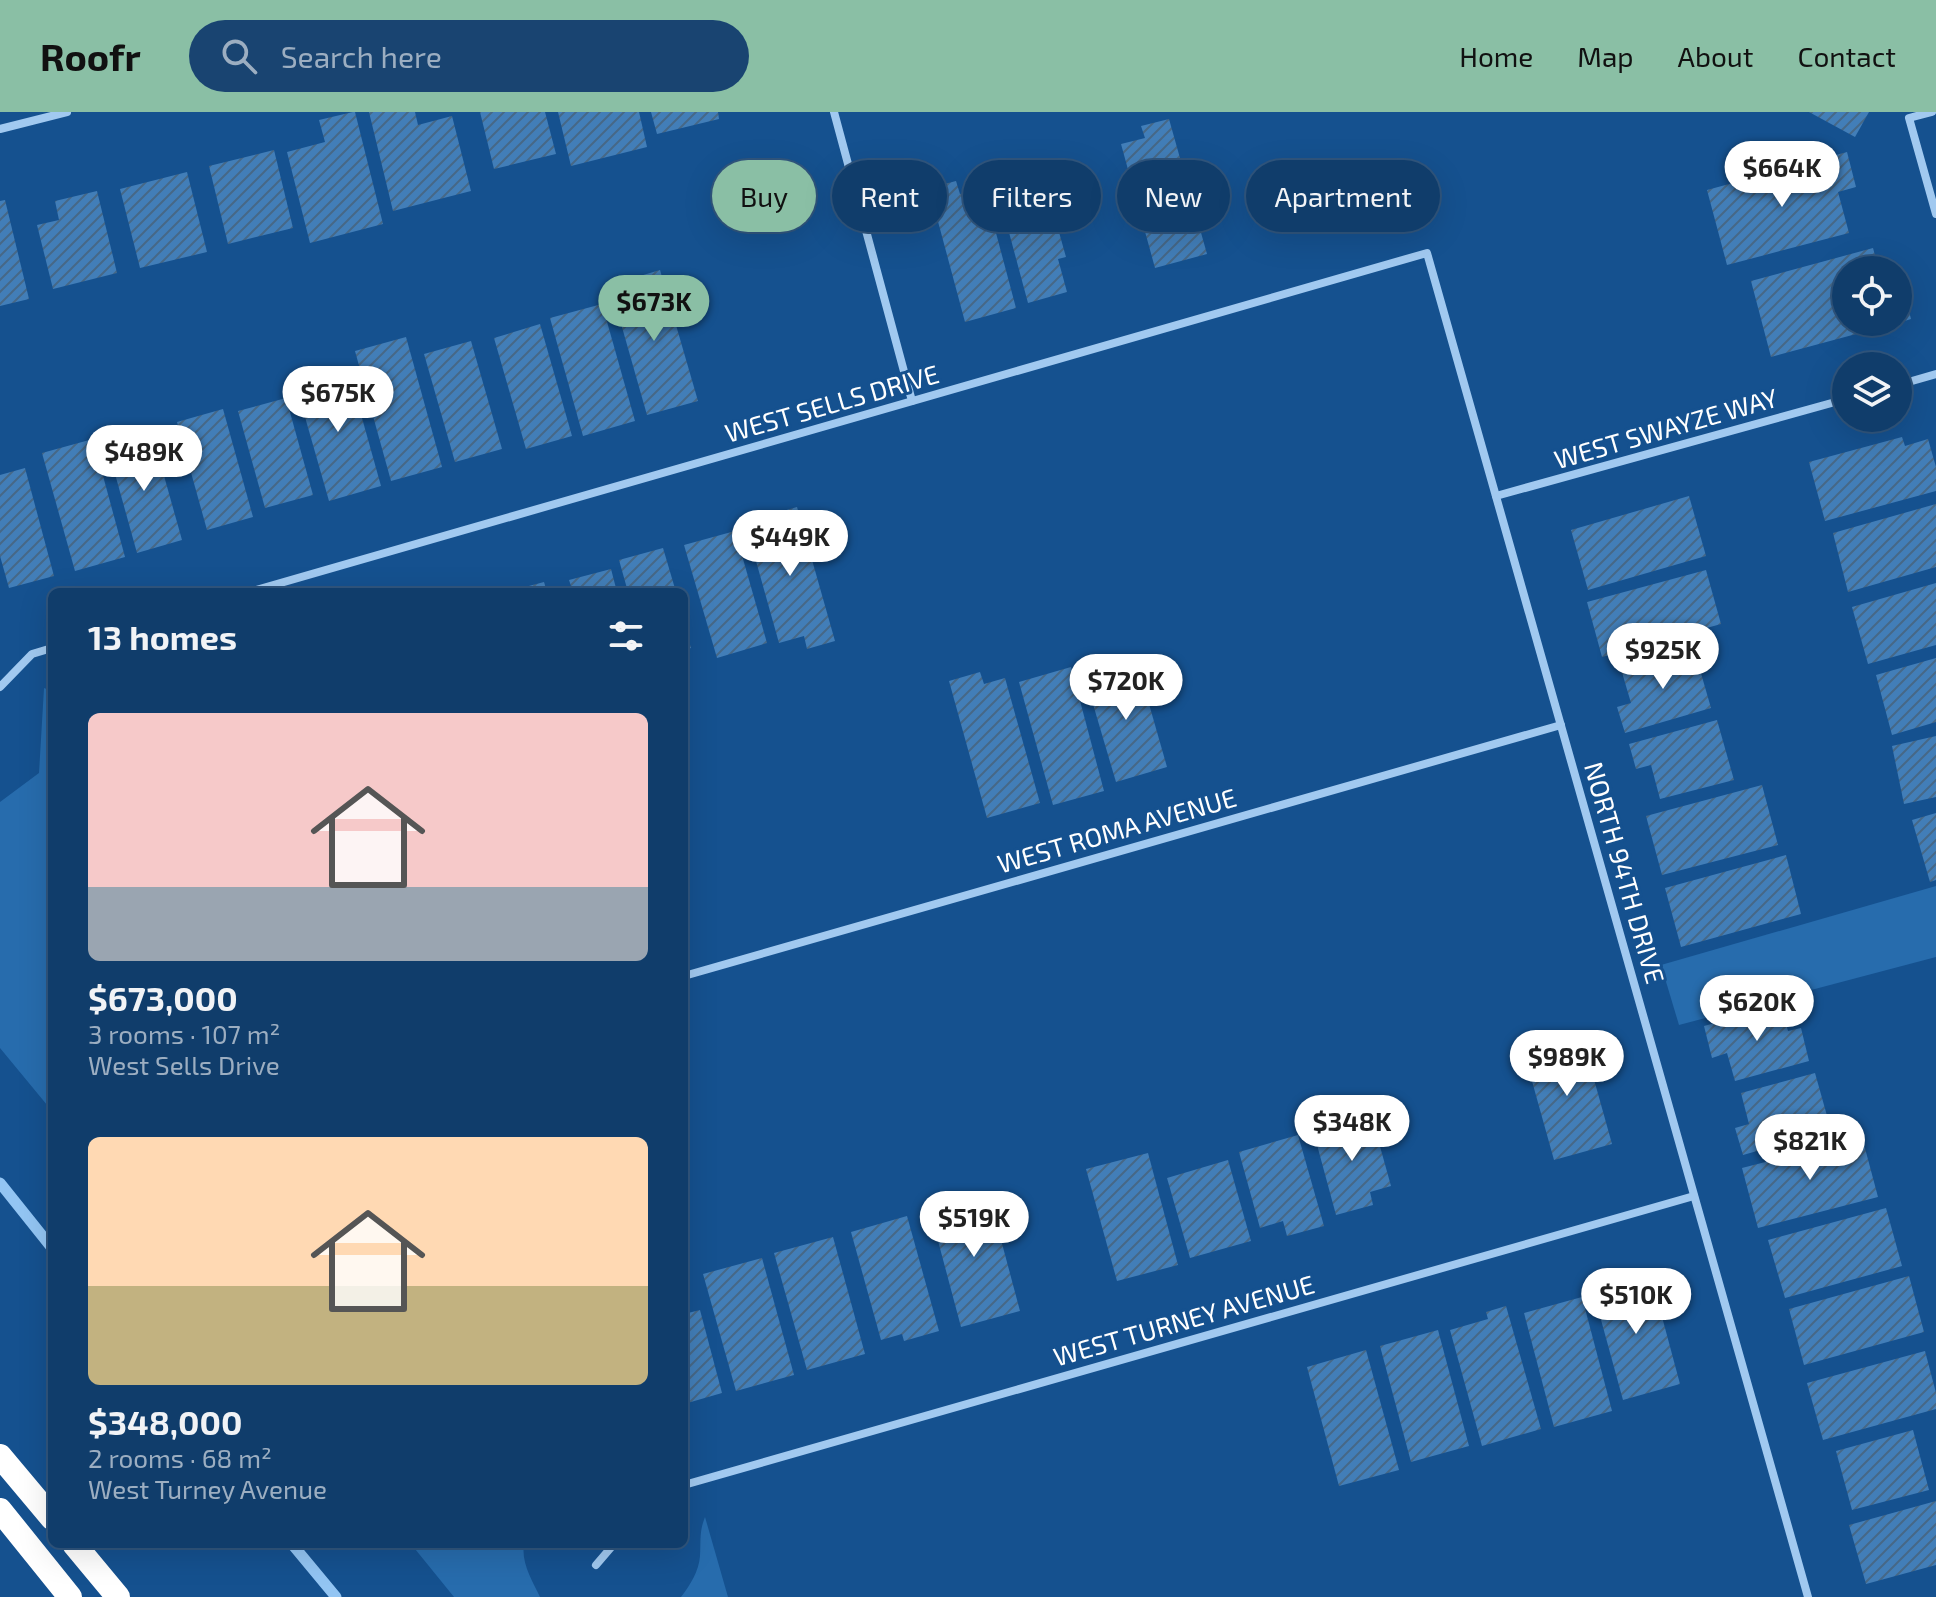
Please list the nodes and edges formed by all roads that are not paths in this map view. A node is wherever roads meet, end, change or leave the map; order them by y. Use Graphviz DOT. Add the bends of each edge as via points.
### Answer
graph roads {
  1 [pos="67,112"];
  2 [pos="834,112"];
  3 [pos="1932,112"];
  4 [pos="0,129"];
  5 [pos="1936,214"];
  6 [pos="1427,253"];
  7 [pos="1936,374"];
  8 [pos="1912,381"];
  9 [pos="912,401"];
  10 [pos="1832,403"];
  11 [pos="1496,496"];
  12 [pos="263,588"];
  13 [pos="48,649"];
  14 [pos="0,687"];
  15 [pos="1561,725"];
  16 [pos="688,975"];
  17 [pos="1694,1196"];
  18 [pos="0,1456"];
  19 [pos="688,1484"];
  20 [pos="0,1510"];
  21 [pos="48,1513"];
  22 [pos="77,1548"];
  23 [pos="611,1548"];
  24 [pos="596,1565"];
  25 [pos="70,1597"];
  26 [pos="118,1597"];
  27 [pos="1808,1597"];
  1 -- 4 [label="street"];
  2 -- 9 [label="street"];
  3 -- 5 [label="street" via="1909,118"];
  6 -- 9 [label="street, WEST SELLS DRIVE"];
  6 -- 11 [label="street, NORTH 94TH DRIVE"];
  7 -- 8 [label="street"];
  9 -- 12 [label="street, WEST SELLS DRIVE"];
  10 -- 11 [label="street, WEST SWAYZE WAY"];
  11 -- 15 [label="street, NORTH 94TH DRIVE"];
  13 -- 14 [label="street" via="32,654"];
  15 -- 16 [label="street, WEST ROMA AVENUE"];
  15 -- 17 [label="street, NORTH 94TH DRIVE"];
  17 -- 19 [label="street, WEST TURNEY AVENUE"];
  17 -- 27 [label="street, NORTH 94TH DRIVE"];
  18 -- 21 [label="highway"];
  20 -- 25 [label="highway"];
  22 -- 26 [label="highway"];
  23 -- 24 [label="street"];
}
